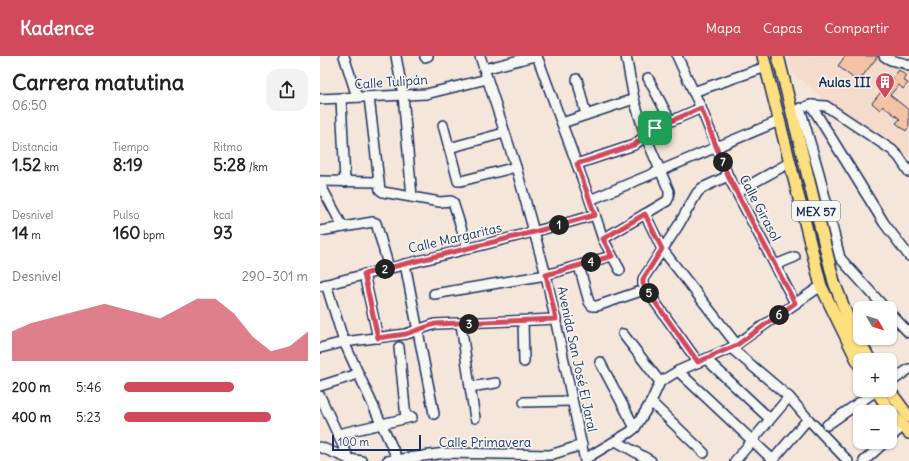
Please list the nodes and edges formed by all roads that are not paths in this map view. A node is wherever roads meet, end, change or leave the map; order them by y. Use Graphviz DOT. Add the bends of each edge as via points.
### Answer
graph roads {
  1 [pos="344,56"];
  2 [pos="396,56"];
  3 [pos="480,56"];
  4 [pos="536,56"];
  5 [pos="626,56"];
  6 [pos="677,56"];
  7 [pos="762,56"];
  8 [pos="778,56"];
  9 [pos="884,56"];
  10 [pos="909,66"];
  11 [pos="766,68"];
  12 [pos="484,69"];
  13 [pos="648,78"];
  14 [pos="577,79"];
  15 [pos="487,80"];
  16 [pos="693,92"];
  17 [pos="404,95"];
  18 [pos="369,96"];
  19 [pos="357,97"];
  20 [pos="341,98"];
  21 [pos="320,99"];
  22 [pos="634,99"];
  23 [pos="811,105"];
  24 [pos="701,108"];
  25 [pos="796,109"];
  26 [pos="586,115"];
  27 [pos="670,120"];
  28 [pos="778,121"];
  29 [pos="562,122"];
  30 [pos="443,125"];
  31 [pos="504,133"];
  32 [pos="797,133"];
  33 [pos="645,135"];
  34 [pos="783,138"];
  35 [pos="717,146"];
  36 [pos="449,148"];
  37 [pos="789,163"];
  38 [pos="577,164"];
  39 [pos="516,167"];
  40 [pos="660,170"];
  41 [pos="909,172"];
  42 [pos="728,176"];
  43 [pos="320,181"];
  44 [pos="345,182"];
  45 [pos="320,184"];
  46 [pos="379,186"];
  47 [pos="737,192"];
  48 [pos="412,197"];
  49 [pos="590,200"];
  50 [pos="645,214"];
  51 [pos="595,215"];
  52 [pos="343,227"];
  53 [pos="320,231"];
  54 [pos="534,232"];
  55 [pos="603,239"];
  56 [pos="468,249"];
  57 [pos="662,249"];
  58 [pos="612,256"];
  59 [pos="909,256"];
  60 [pos="795,257"];
  61 [pos="840,258"];
  62 [pos="829,263"];
  63 [pos="405,264"];
  64 [pos="775,265"];
  65 [pos="579,266"];
  66 [pos="389,268"];
  67 [pos="620,270"];
  68 [pos="364,274"];
  69 [pos="546,275"];
  70 [pos="323,285"];
  71 [pos="821,286"];
  72 [pos="638,292"];
  73 [pos="434,294"];
  74 [pos="879,301"];
  75 [pos="795,303"];
  76 [pos="556,319"];
  77 [pos="897,320"];
  78 [pos="523,321"];
  79 [pos="461,324"];
  80 [pos="418,330"];
  81 [pos="909,333"];
  82 [pos="623,334"];
  83 [pos="378,338"];
  84 [pos="344,342"];
  85 [pos="399,347"];
  86 [pos="734,347"];
  87 [pos="320,348"];
  88 [pos="853,353"];
  89 [pos="866,353"];
  90 [pos="702,361"];
  91 [pos="524,362"];
  92 [pos="600,362"];
  93 [pos="909,369"];
  94 [pos="678,371"];
  95 [pos="358,374"];
  96 [pos="897,378"];
  97 [pos="660,382"];
  98 [pos="496,384"];
  99 [pos="320,386"];
  100 [pos="470,387"];
  101 [pos="320,396"];
  102 [pos="789,397"];
  103 [pos="866,397"];
  104 [pos="882,397"];
  105 [pos="892,397"];
  106 [pos="572,400"];
  107 [pos="524,402"];
  108 [pos="651,402"];
  109 [pos="434,414"];
  110 [pos="475,418"];
  111 [pos="808,419"];
  112 [pos="770,420"];
  113 [pos="381,424"];
  114 [pos="827,425"];
  115 [pos="907,426"];
  116 [pos="635,428"];
  117 [pos="897,433"];
  118 [pos="338,434"];
  119 [pos="616,441"];
  120 [pos="752,441"];
  121 [pos="582,445"];
  122 [pos="320,447"];
  123 [pos="877,449"];
  124 [pos="704,453"];
  125 [pos="349,460"];
  126 [pos="398,460"];
  127 [pos="585,460"];
  128 [pos="362,461"];
  129 [pos="387,461"];
  130 [pos="651,461"];
  131 [pos="735,461"];
  132 [pos="772,461"];
  133 [pos="848,461"];
  134 [pos="864,461"];
  1 -- 19 [label="street"];
  2 -- 17 [label="street"];
  3 -- 12 [label="street, Avenida San José El Jaral"];
  4 -- 12 [label="street"];
  4 -- 29 [label="street"];
  5 -- 22 [label="street"];
  6 -- 16 [label="street, Calle Girasol"];
  7 -- 11 [label="main road, MEX 57"];
  8 -- 25 [label="main road, MEX 57"];
  9 -- 10 [label="street" via="891,61"];
  11 -- 16 [label="street"];
  11 -- 28 [label="main road, MEX 57"];
  12 -- 15 [label="street, Avenida San José El Jaral"];
  13 -- 27 [label="street"];
  14 -- 26 [label="street"];
  15 -- 17 [label="street, Calle Tulipán" via="426,94"];
  15 -- 31 [label="street, Avenida San José El Jaral"];
  16 -- 24 [label="street, Calle Girasol"];
  17 -- 18 [label="street, Calle Tulipán"];
  17 -- 48 [label="street"];
  18 -- 19 [label="street, Calle Tulipán"];
  18 -- 46 [label="street"];
  19 -- 20 [label="street, Calle Tulipán"];
  20 -- 21 [label="street, Calle Tulipán"];
  20 -- 44 [label="street"];
  22 -- 26 [label="street"];
  22 -- 33 [label="street"];
  23 -- 25 [label="street"];
  23 -- 41 [label="street" via="826,106 892,150"];
  23 -- 59 [label="street" via="884,223"];
  24 -- 27 [label="street"];
  24 -- 35 [label="street, Calle Girasol"];
  25 -- 32 [label="main road, MEX 57"];
  25 -- 61 [label="street" via="819,173"];
  26 -- 29 [label="street"];
  27 -- 33 [label="street"];
  28 -- 34 [label="main road, MEX 57"];
  28 -- 35 [label="street"];
  29 -- 38 [label="street"];
  30 -- 36 [label="street"];
  31 -- 36 [label="street"];
  31 -- 39 [label="street, Avenida San José El Jaral"];
  32 -- 34 [label="main road"];
  32 -- 62 [label="main road, MEX 57"];
  33 -- 38 [label="street" via="634,145"];
  33 -- 40 [label="street"];
  34 -- 37 [label="main road, MEX 57"];
  35 -- 40 [label="street"];
  35 -- 42 [label="street, Calle Girasol"];
  36 -- 39 [label="street" via="458,181"];
  37 -- 47 [label="street"];
  37 -- 71 [label="main road, MEX 57"];
  38 -- 49 [label="street"];
  39 -- 54 [label="street, Avenida San José El Jaral"];
  40 -- 49 [label="street"];
  40 -- 50 [label="street" via="669,197"];
  42 -- 47 [label="street, Calle Girasol"];
  42 -- 57 [label="street" via="697,193"];
  43 -- 44 [label="street"];
  44 -- 46 [label="street"];
  45 -- 52 [label="street"];
  46 -- 48 [label="street" via="383,192"];
  47 -- 64 [label="street, Calle Girasol"];
  48 -- 56 [label="street" via="453,202"];
  49 -- 51 [label="street"];
  50 -- 55 [label="street"];
  50 -- 57 [label="street"];
  51 -- 54 [label="street, Calle Margaritas"];
  51 -- 55 [label="street"];
  52 -- 53 [label="street"];
  52 -- 66 [label="street" via="376,223"];
  54 -- 56 [label="street, Calle Margaritas"];
  54 -- 69 [label="street, Avenida San José El Jaral"];
  55 -- 58 [label="street"];
  56 -- 63 [label="street, Calle Margaritas"];
  57 -- 86 [label="street"];
  57 -- 90 [label="street" via="643,279 643,284"];
  58 -- 65 [label="street"];
  58 -- 67 [label="street"];
  60 -- 64 [label="street"];
  61 -- 62 [label="street"];
  61 -- 74 [label="street"];
  62 -- 89 [label="main road, MEX 57" via="852,326"];
  63 -- 66 [label="street, Calle Margaritas"];
  63 -- 80 [label="street"];
  64 -- 75 [label="street, Calle Girasol"];
  65 -- 69 [label="street"];
  65 -- 72 [label="street" via="592,306"];
  66 -- 68 [label="street, Calle Margaritas"];
  68 -- 70 [label="street, Calle Margaritas"];
  68 -- 83 [label="street"];
  69 -- 73 [label="street"];
  69 -- 76 [label="street, Avenida San José El Jaral"];
  70 -- 84 [label="street"];
  71 -- 75 [label="street"];
  71 -- 88 [label="main road, MEX 57"];
  75 -- 86 [label="street"];
  76 -- 78 [label="street"];
  76 -- 106 [label="street, Avenida San José El Jaral"];
  77 -- 81 [label="street"];
  78 -- 79 [label="street"];
  78 -- 91 [label="street"];
  79 -- 80 [label="street" via="435,324"];
  79 -- 100 [label="street"];
  80 -- 83 [label="street"];
  80 -- 109 [label="street"];
  82 -- 97 [label="street"];
  83 -- 84 [label="street"];
  84 -- 87 [label="street"];
  84 -- 95 [label="street"];
  85 -- 113 [label="street" via="409,418"];
  86 -- 90 [label="street"];
  86 -- 102 [label="street"];
  90 -- 94 [label="street"];
  90 -- 112 [label="street"];
  92 -- 116 [label="street"];
  93 -- 96 [label="street"];
  94 -- 97 [label="street"];
  94 -- 120 [label="street"];
  95 -- 99 [label="street"];
  95 -- 113 [label="street"];
  97 -- 108 [label="street"];
  98 -- 100 [label="street"];
  100 -- 110 [label="street"];
  101 -- 118 [label="street"];
  102 -- 111 [label="street"];
  102 -- 112 [label="street"];
  103 -- 114 [label="street"];
  104 -- 115 [label="main road"];
  105 -- 115 [label="main road"];
  106 -- 107 [label="street"];
  106 -- 121 [label="street, Avenida San José El Jaral"];
  108 -- 116 [label="street"];
  108 -- 124 [label="street"];
  111 -- 132 [label="street"];
  111 -- 133 [label="street"];
  112 -- 120 [label="street"];
  113 -- 118 [label="street"];
  113 -- 126 [label="street"];
  115 -- 117 [label="street"];
  116 -- 119 [label="street"];
  118 -- 125 [label="street"];
  119 -- 127 [label="street"];
  119 -- 130 [label="street"];
  120 -- 131 [label="street"];
  120 -- 132 [label="street"];
  121 -- 126 [label="street, Calle Primavera" via="550,455 445,453"];
  121 -- 127 [label="street, Avenida San José El Jaral"];
  122 -- 125 [label="street"];
  123 -- 134 [label="street"];
  125 -- 128 [label="street"];
  126 -- 129 [label="street, Calle Primavera"];
}
